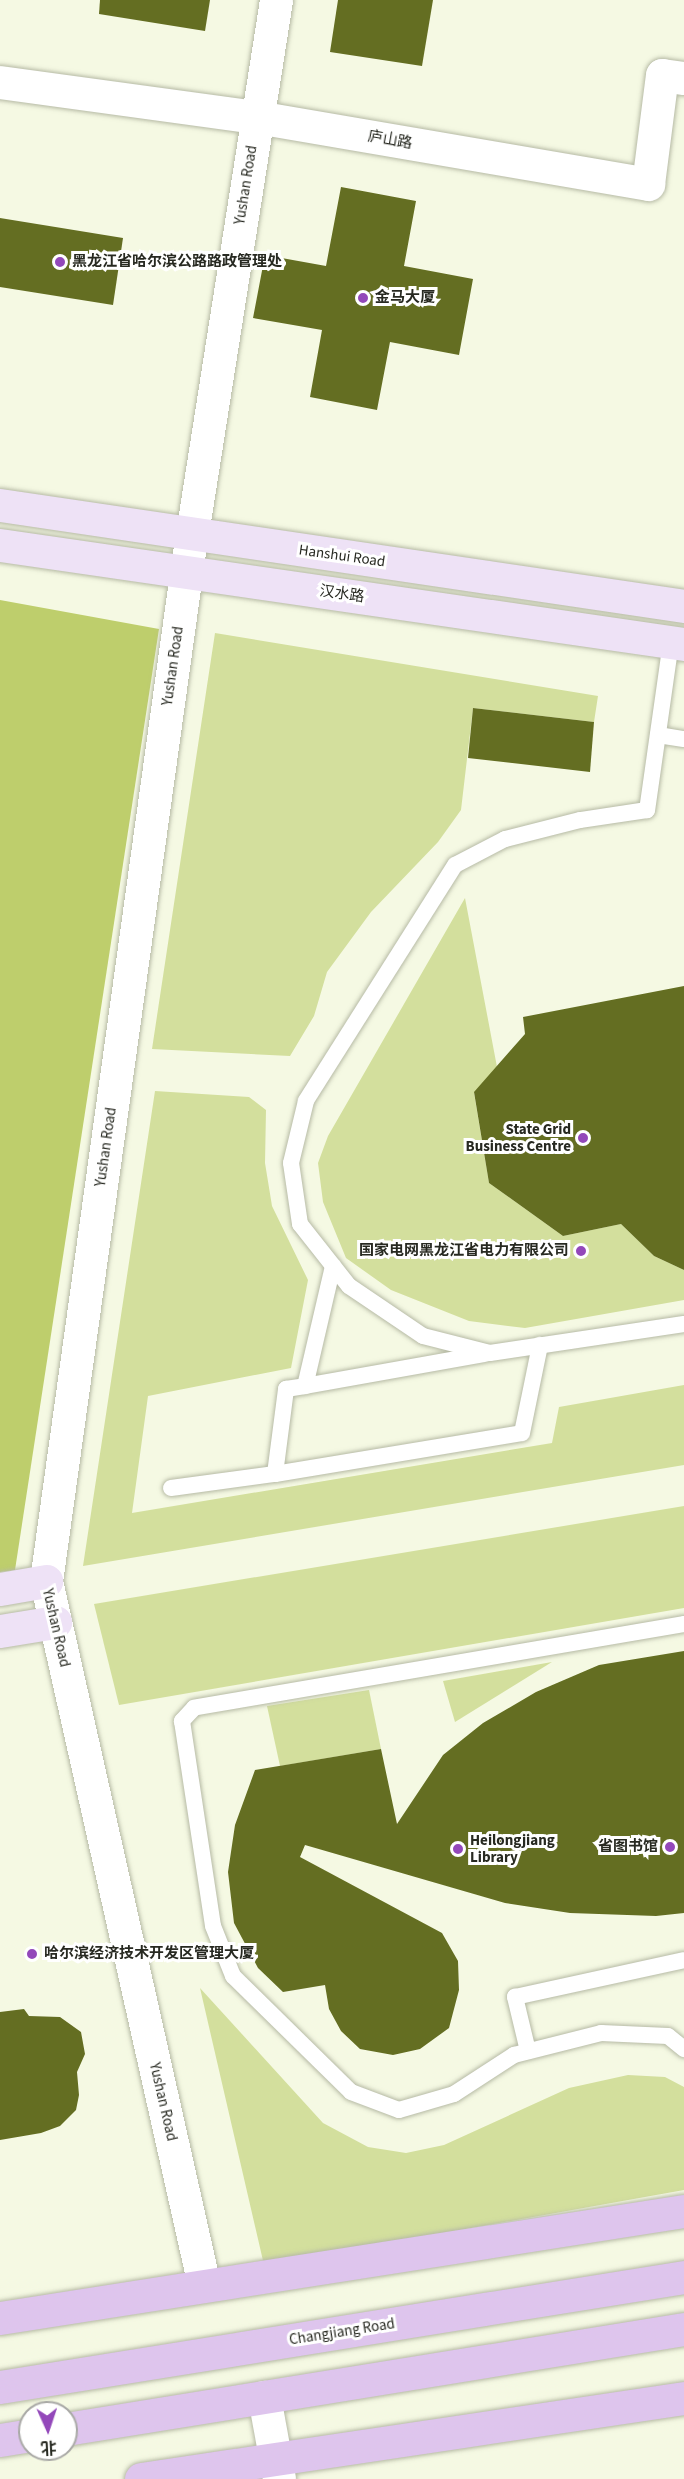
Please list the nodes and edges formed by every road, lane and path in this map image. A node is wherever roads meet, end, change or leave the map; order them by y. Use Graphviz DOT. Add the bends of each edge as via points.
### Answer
graph roads {
  1 [pos="276,0"];
  2 [pos="684,78"];
  3 [pos="0,82"];
  4 [pos="257,117"];
  5 [pos="0,505"];
  6 [pos="192,534"];
  7 [pos="0,545"];
  8 [pos="187,572"];
  9 [pos="684,606"];
  10 [pos="677,643"];
  11 [pos="658,735"];
  12 [pos="684,739"];
  13 [pos="333,1266"];
  14 [pos="684,1324"];
  15 [pos="540,1345"];
  16 [pos="490,1353"];
  17 [pos="305,1386"];
  18 [pos="274,1474"];
  19 [pos="171,1488"];
  20 [pos="46,1581"];
  21 [pos="0,1589"];
  22 [pos="55,1622"];
  23 [pos="684,1624"];
  24 [pos="0,1631"];
  25 [pos="684,1960"];
  26 [pos="684,2049"];
  27 [pos="528,2051"];
  28 [pos="684,2211"];
  29 [pos="684,2277"];
  30 [pos="204,2285"];
  31 [pos="0,2318"];
  32 [pos="684,2329"];
  33 [pos="0,2386"];
  34 [pos="264,2397"];
  35 [pos="684,2398"];
  36 [pos="78,2427"];
  37 [pos="18,2437"];
  38 [pos="0,2440"];
  39 [pos="276,2469"];
  40 [pos="141,2479"];
  1 -- 4 [label="street, Yushan Road"];
  2 -- 4 [label="street, 庐山路" via="662,75 648,184"];
  3 -- 4 [label="street, 庐山路"];
  4 -- 6 [label="street, Yushan Road"];
  5 -- 6 [label="main road, Hanshui Road"];
  6 -- 8 [label="street, Yushan Road"];
  6 -- 9 [label="main road, Hanshui Road"];
  7 -- 8 [label="main road, 汉水路"];
  8 -- 10 [label="main road, 汉水路"];
  8 -- 20 [label="street, Yushan Road"];
  10 -- 11 [label="lane"];
  11 -- 12 [label="lane"];
  11 -- 13 [label="lane" via="647,810 580,820 505,839 455,865 306,1101 291,1162 300,1224"];
  13 -- 16 [label="lane" via="350,1286 423,1336"];
  13 -- 17 [label="lane"];
  14 -- 15 [label="lane"];
  15 -- 16 [label="lane"];
  15 -- 18 [label="lane" via="522,1433"];
  16 -- 17 [label="lane"];
  17 -- 18 [label="lane" via="286,1389"];
  18 -- 19 [label="lane"];
  20 -- 21 [label="main road"];
  20 -- 22 [label="street, Yushan Road"];
  22 -- 24 [label="main road"];
  22 -- 30 [label="street, Yushan Road"];
  23 -- 27 [label="lane" via="195,1708 182,1721 213,1926 233,1976 351,2092 399,2110 454,2094 514,2055"];
  25 -- 27 [label="lane" via="515,1996"];
  26 -- 27 [label="lane" via="668,2036 601,2033"];
  28 -- 30 [label="main road"];
  29 -- 33 [label="main road, Changjiang Road"];
  30 -- 31 [label="main road"];
  32 -- 34 [label="main road"];
  34 -- 36 [label="main road"];
  34 -- 39 [label="street"];
  35 -- 39 [label="main road"];
  37 -- 38 [label="main road"];
  39 -- 40 [label="main road"];
}
